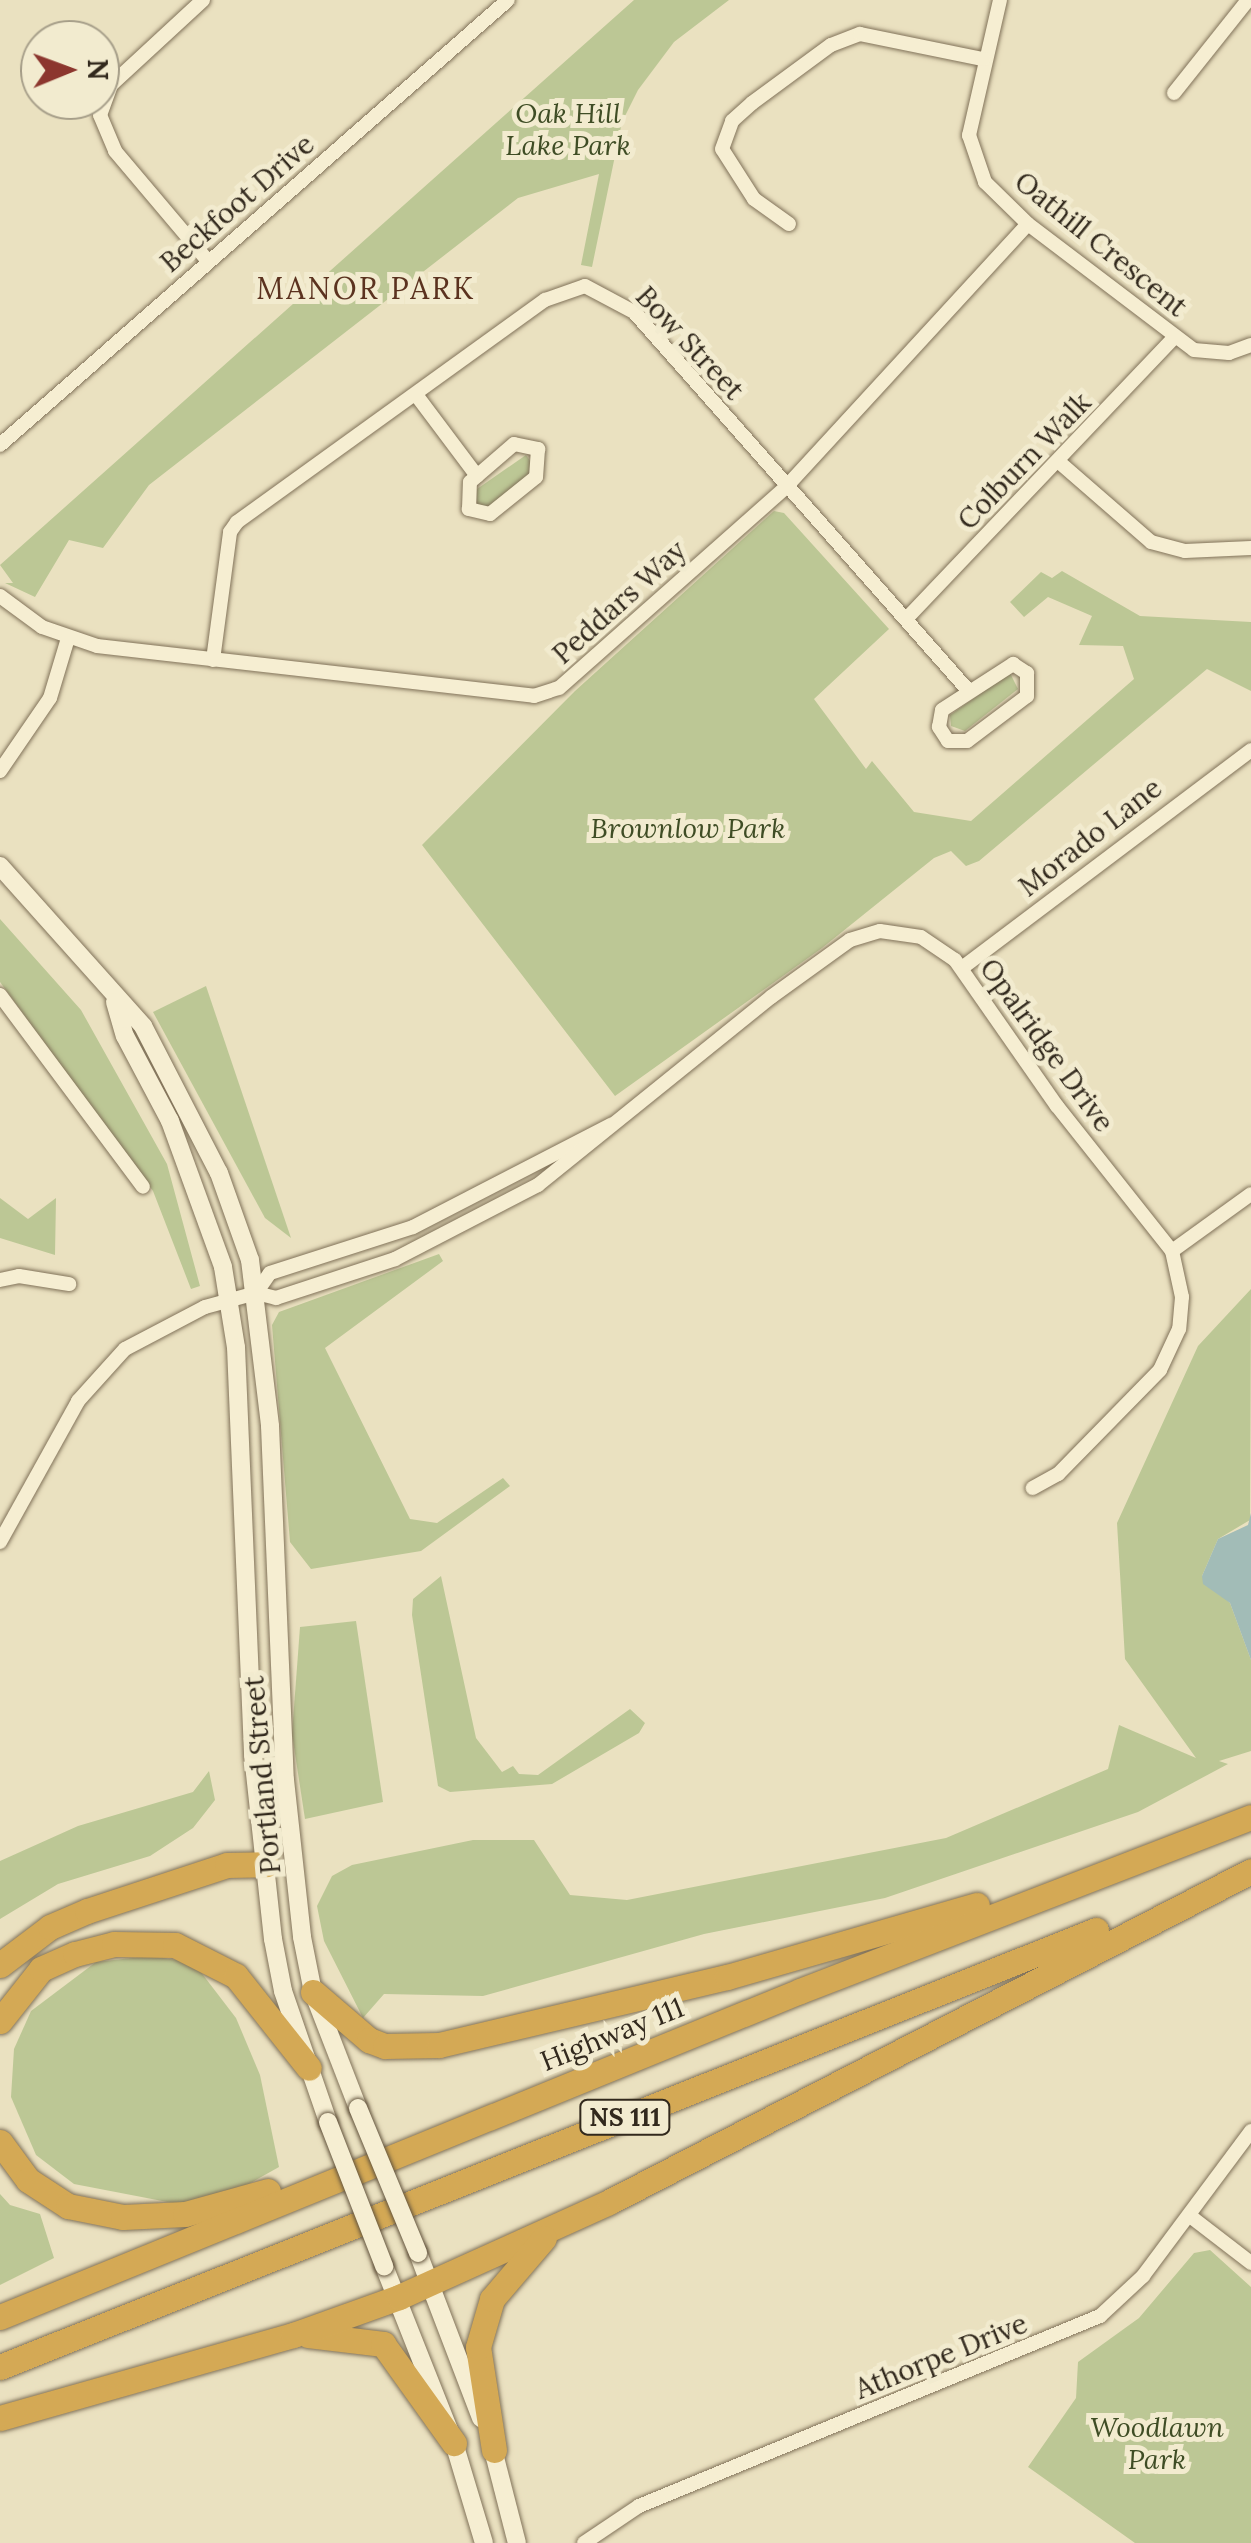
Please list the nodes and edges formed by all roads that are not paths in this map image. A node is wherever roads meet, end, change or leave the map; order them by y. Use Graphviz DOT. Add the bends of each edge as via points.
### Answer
graph roads {
  1 [pos="204,0"];
  2 [pos="508,0"];
  3 [pos="1000,0"];
  4 [pos="1248,0"];
  5 [pos="983,60"];
  6 [pos="1174,93"];
  7 [pos="789,224"];
  8 [pos="1028,224"];
  9 [pos="208,260"];
  10 [pos="1175,337"];
  11 [pos="1251,344"];
  12 [pos="417,396"];
  13 [pos="0,444"];
  14 [pos="1059,462"];
  15 [pos="478,476"];
  16 [pos="786,487"];
  17 [pos="1251,548"];
  18 [pos="0,596"];
  19 [pos="908,617"];
  20 [pos="68,638"];
  21 [pos="213,660"];
  22 [pos="967,688"];
  23 [pos="1251,750"];
  24 [pos="0,770"];
  25 [pos="0,866"];
  26 [pos="962,968"];
  27 [pos="0,995"];
  28 [pos="115,1002"];
  29 [pos="611,1125"];
  30 [pos="142,1187"];
  31 [pos="1251,1194"];
  32 [pos="1172,1252"];
  33 [pos="0,1280"];
  34 [pos="69,1284"];
  35 [pos="242,1297"];
  36 [pos="1032,1488"];
  37 [pos="0,1542"];
  38 [pos="1251,1818"];
  39 [pos="296,1860"];
  40 [pos="266,1864"];
  41 [pos="1116,1866"];
  42 [pos="1251,1870"];
  43 [pos="0,1965"];
  44 [pos="313,1992"];
  45 [pos="0,2022"];
  46 [pos="308,2068"];
  47 [pos="1251,2131"];
  48 [pos="0,2142"];
  49 [pos="370,2163"];
  50 [pos="1190,2216"];
  51 [pos="558,2224"];
  52 [pos="1251,2264"];
  53 [pos="428,2284"];
  54 [pos="399,2297"];
  55 [pos="0,2317"];
  56 [pos="293,2334"];
  57 [pos="0,2366"];
  58 [pos="0,2418"];
  59 [pos="454,2442"];
  60 [pos="494,2450"];
  61 [pos="484,2543"];
  62 [pos="517,2543"];
  63 [pos="584,2543"];
  1 -- 9 [label="street" via="111,85 100,114 114,151"];
  2 -- 9 [label="street, Beckfoot Drive"];
  3 -- 5 [label="street, Oathill Crescent"];
  4 -- 6 [label="street"];
  5 -- 7 [label="street" via="860,34 831,45 752,103 732,121 722,150 754,200"];
  5 -- 8 [label="street, Oathill Crescent" via="971,148 986,182"];
  8 -- 10 [label="street, Oathill Crescent"];
  8 -- 16 [label="street, Peddars Way"];
  9 -- 13 [label="street, Beckfoot Drive"];
  10 -- 11 [label="street, Oathill Crescent" via="1212,354"];
  10 -- 14 [label="street, Colburn Walk"];
  12 -- 15 [label="street"];
  12 -- 16 [label="street, Bow Street" via="560,290 604,291 634,312"];
  12 -- 21 [label="street, Bow Street" via="237,522 230,532"];
  14 -- 17 [label="street" via="1151,542 1185,551"];
  14 -- 19 [label="street, Colburn Walk"];
  15 -- 15 [label="street" via="466,500 470,509 490,514 536,477 538,449 514,444"];
  16 -- 19 [label="street, Bow Street"];
  16 -- 21 [label="street, Peddars Way" via="560,688 547,692"];
  18 -- 20 [label="street, Peddars Way"];
  19 -- 22 [label="street, Bow Street"];
  20 -- 21 [label="street, Peddars Way"];
  20 -- 24 [label="street" via="50,698"];
  22 -- 22 [label="street" via="938,720 943,735 957,744 1027,696 1029,688 1027,673 1013,664"];
  23 -- 26 [label="street, Morado Lane"];
  25 -- 28 [label="main road, Portland Street"];
  26 -- 29 [label="street, Opalridge Drive" via="940,946 911,934 880,932 850,940"];
  26 -- 32 [label="street, Opalridge Drive" via="1055,1103"];
  27 -- 30 [label="street"];
  28 -- 35 [label="main road, Portland Street"];
  28 -- 35 [label="main road, Portland Street" via="143,1026 219,1172"];
  29 -- 35 [label="street, Opalridge Drive" via="413,1227 270,1273"];
  29 -- 35 [label="street, Opalridge Drive" via="538,1184 395,1258 276,1298"];
  31 -- 32 [label="street"];
  32 -- 36 [label="street" via="1180,1313 1160,1370 1058,1474"];
  33 -- 34 [label="street" via="19,1276"];
  35 -- 37 [label="street" via="166,1323 111,1360 78,1400"];
  35 -- 39 [label="main road, Portland Street" via="280,1578 285,1780"];
  35 -- 40 [label="main road, Portland Street" via="252,1755"];
  38 -- 41 [label="highway, Highway 111 / NS 111"];
  39 -- 40 [label="main road"];
  39 -- 44 [label="main road, Portland Street"];
  40 -- 43 [label="highway" via="227,1865 87,1911 50,1926"];
  40 -- 46 [label="main road, Portland Street" via="284,1992"];
  41 -- 44 [label="highway" via="726,1976 438,2045 369,2040"];
  41 -- 49 [label="highway, Highway 111 / NS 111"];
  42 -- 51 [label="highway"];
  42 -- 57 [label="highway, NS 111"];
  44 -- 53 [label="main road, Portland Street, bridge"];
  45 -- 46 [label="highway" via="41,1969 75,1954 114,1944 175,1946 236,1976"];
  46 -- 54 [label="main road, Portland Street, bridge"];
  47 -- 50 [label="street, Athorpe Drive"];
  48 -- 49 [label="highway" via="28,2180 68,2206 122,2217 185,2214"];
  49 -- 55 [label="highway, Highway 111 / NS 111"];
  50 -- 52 [label="street"];
  50 -- 63 [label="street, Athorpe Drive" via="1124,2298 1090,2322 638,2506"];
  51 -- 53 [label="highway"];
  51 -- 60 [label="highway" via="508,2274 492,2299 478,2348"];
  53 -- 54 [label="highway"];
  53 -- 60 [label="main road, Portland Street"];
  54 -- 56 [label="highway"];
  54 -- 59 [label="main road, Portland Street"];
  56 -- 58 [label="highway"];
  56 -- 59 [label="highway" via="382,2344"];
  59 -- 61 [label="main road, Portland Street"];
  60 -- 62 [label="main road, Portland Street"];
}
